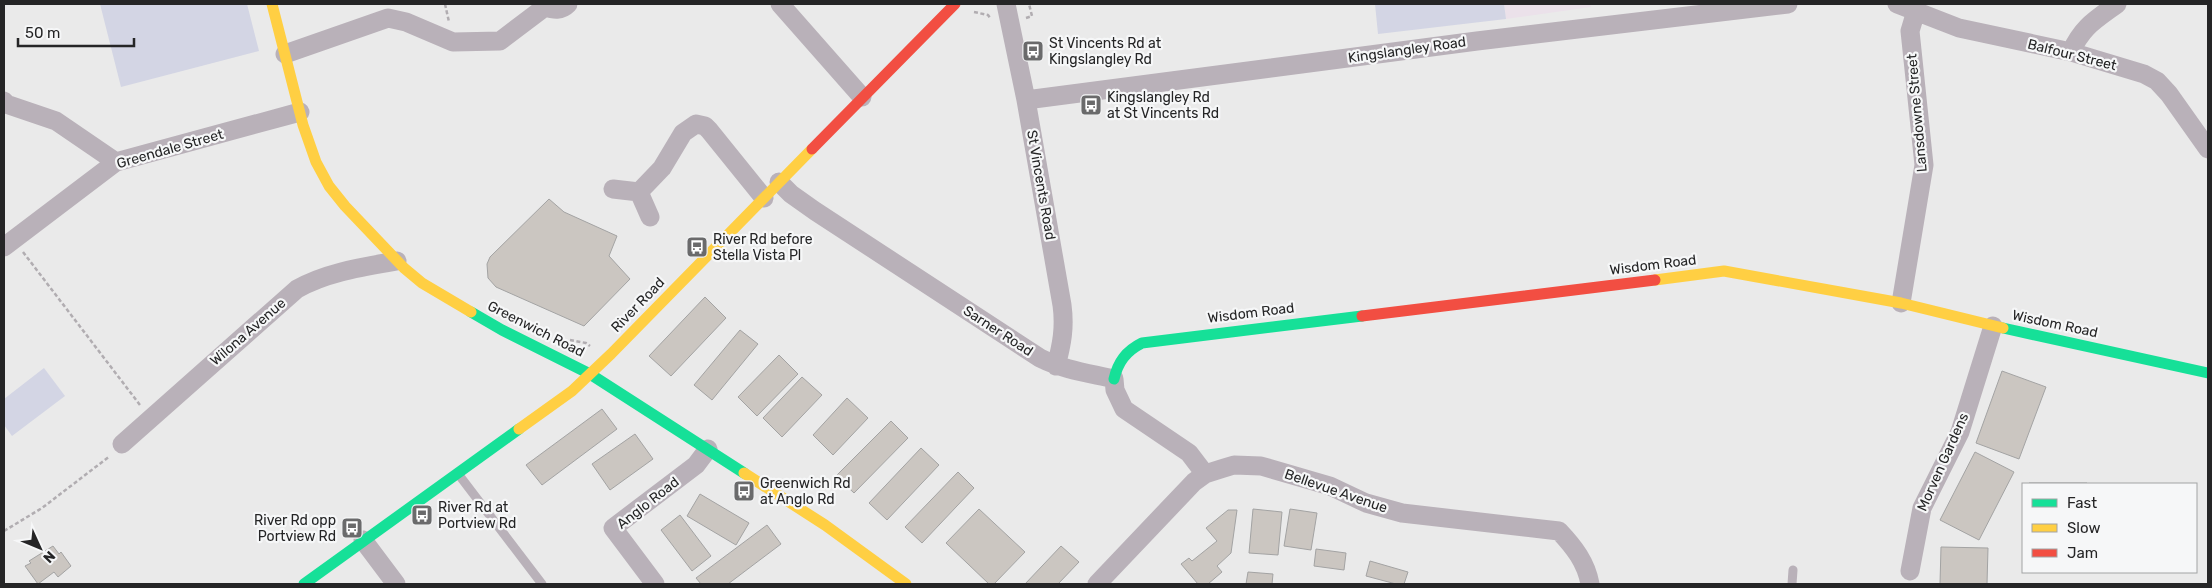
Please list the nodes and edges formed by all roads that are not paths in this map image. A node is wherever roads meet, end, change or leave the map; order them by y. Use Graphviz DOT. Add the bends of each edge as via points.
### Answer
graph roads {
  1 [pos="272,4"];
  2 [pos="568,4"];
  3 [pos="780,4"];
  4 [pos="955,4"];
  5 [pos="1788,4"];
  6 [pos="2116,4"];
  7 [pos="545,5"];
  8 [pos="1906,6"];
  9 [pos="1009,13"];
  10 [pos="2071,52"];
  11 [pos="285,54"];
  12 [pos="862,97"];
  13 [pos="1026,100"];
  14 [pos="4,101"];
  15 [pos="300,112"];
  16 [pos="2208,149"];
  17 [pos="116,162"];
  18 [pos="779,182"];
  19 [pos="613,189"];
  20 [pos="639,192"];
  21 [pos="764,198"];
  22 [pos="650,217"];
  23 [pos="9,243"];
  24 [pos="396,260"];
  25 [pos="1901,303"];
  26 [pos="1993,326"];
  27 [pos="1056,366"];
  28 [pos="2208,373"];
  29 [pos="590,374"];
  30 [pos="1114,379"];
  31 [pos="122,444"];
  32 [pos="708,449"];
  33 [pos="457,472"];
  34 [pos="1205,474"];
  35 [pos="363,540"];
  36 [pos="1793,570"];
  37 [pos="1910,571"];
  38 [pos="304,584"];
  39 [pos="396,584"];
  40 [pos="542,584"];
  41 [pos="655,584"];
  42 [pos="906,584"];
  43 [pos="1097,584"];
  44 [pos="1590,584"];
  45 [pos="1792,584"];
  1 -- 11 [label="street, Greenwich Road"];
  2 -- 7 [label="street" via="560,10"];
  3 -- 12 [label="street"];
  4 -- 12 [label="street, River Road"];
  5 -- 13 [label="street, Kingslangley Road"];
  6 -- 10 [label="street" via="2078,35"];
  7 -- 11 [label="street" via="500,41 453,42 388,18"];
  8 -- 10 [label="street, Balfour Street" via="1959,28"];
  8 -- 25 [label="street, Lansdowne Street" via="1924,165"];
  9 -- 13 [label="street, St Vincents Road"];
  10 -- 16 [label="street, Balfour Street" via="2144,74 2157,82"];
  11 -- 15 [label="street, Greenwich Road"];
  12 -- 18 [label="street, River Road"];
  13 -- 27 [label="street, St Vincents Road" via="1065,325"];
  14 -- 17 [label="street" via="56,121"];
  15 -- 17 [label="street, Greendale Street"];
  15 -- 24 [label="street, Greenwich Road" via="316,162 329,186"];
  17 -- 23 [label="street, Greendale Street"];
  18 -- 21 [label="street, River Road"];
  18 -- 27 [label="street, Sarner Road" via="815,211"];
  19 -- 20 [label="street"];
  20 -- 21 [label="street" via="662,168 683,133 696,124 709,130"];
  20 -- 22 [label="street"];
  21 -- 29 [label="street, River Road"];
  24 -- 29 [label="street, Greenwich Road" via="422,283 450,301"];
  24 -- 31 [label="street, Wilona Avenue" via="330,275 297,289"];
  25 -- 26 [label="street, Wisdom Road"];
  25 -- 30 [label="street, Wisdom Road" via="1724,271 1142,343 1121,359"];
  26 -- 28 [label="street, Wisdom Road"];
  26 -- 37 [label="street, Morven Gardens" via="1960,432 1922,508"];
  27 -- 30 [label="street, Sarner Road"];
  29 -- 32 [label="street, Greenwich Road"];
  29 -- 33 [label="street, River Road" via="566,396"];
  30 -- 34 [label="street" via="1115,390 1124,409 1189,453"];
  32 -- 41 [label="street, Anglo Road" via="696,465 612,528"];
  32 -- 42 [label="street, Greenwich Road" via="825,525"];
  33 -- 35 [label="street, River Road"];
  33 -- 40 [label="lane"];
  34 -- 43 [label="street, Bellevue Avenue"];
  34 -- 44 [label="street, Bellevue Avenue" via="1234,466 1260,466 1330,486 1366,503 1402,513 1559,531 1573,545 1588,570"];
  35 -- 38 [label="street, River Road"];
  35 -- 39 [label="street"];
  36 -- 45 [label="lane"];
}
